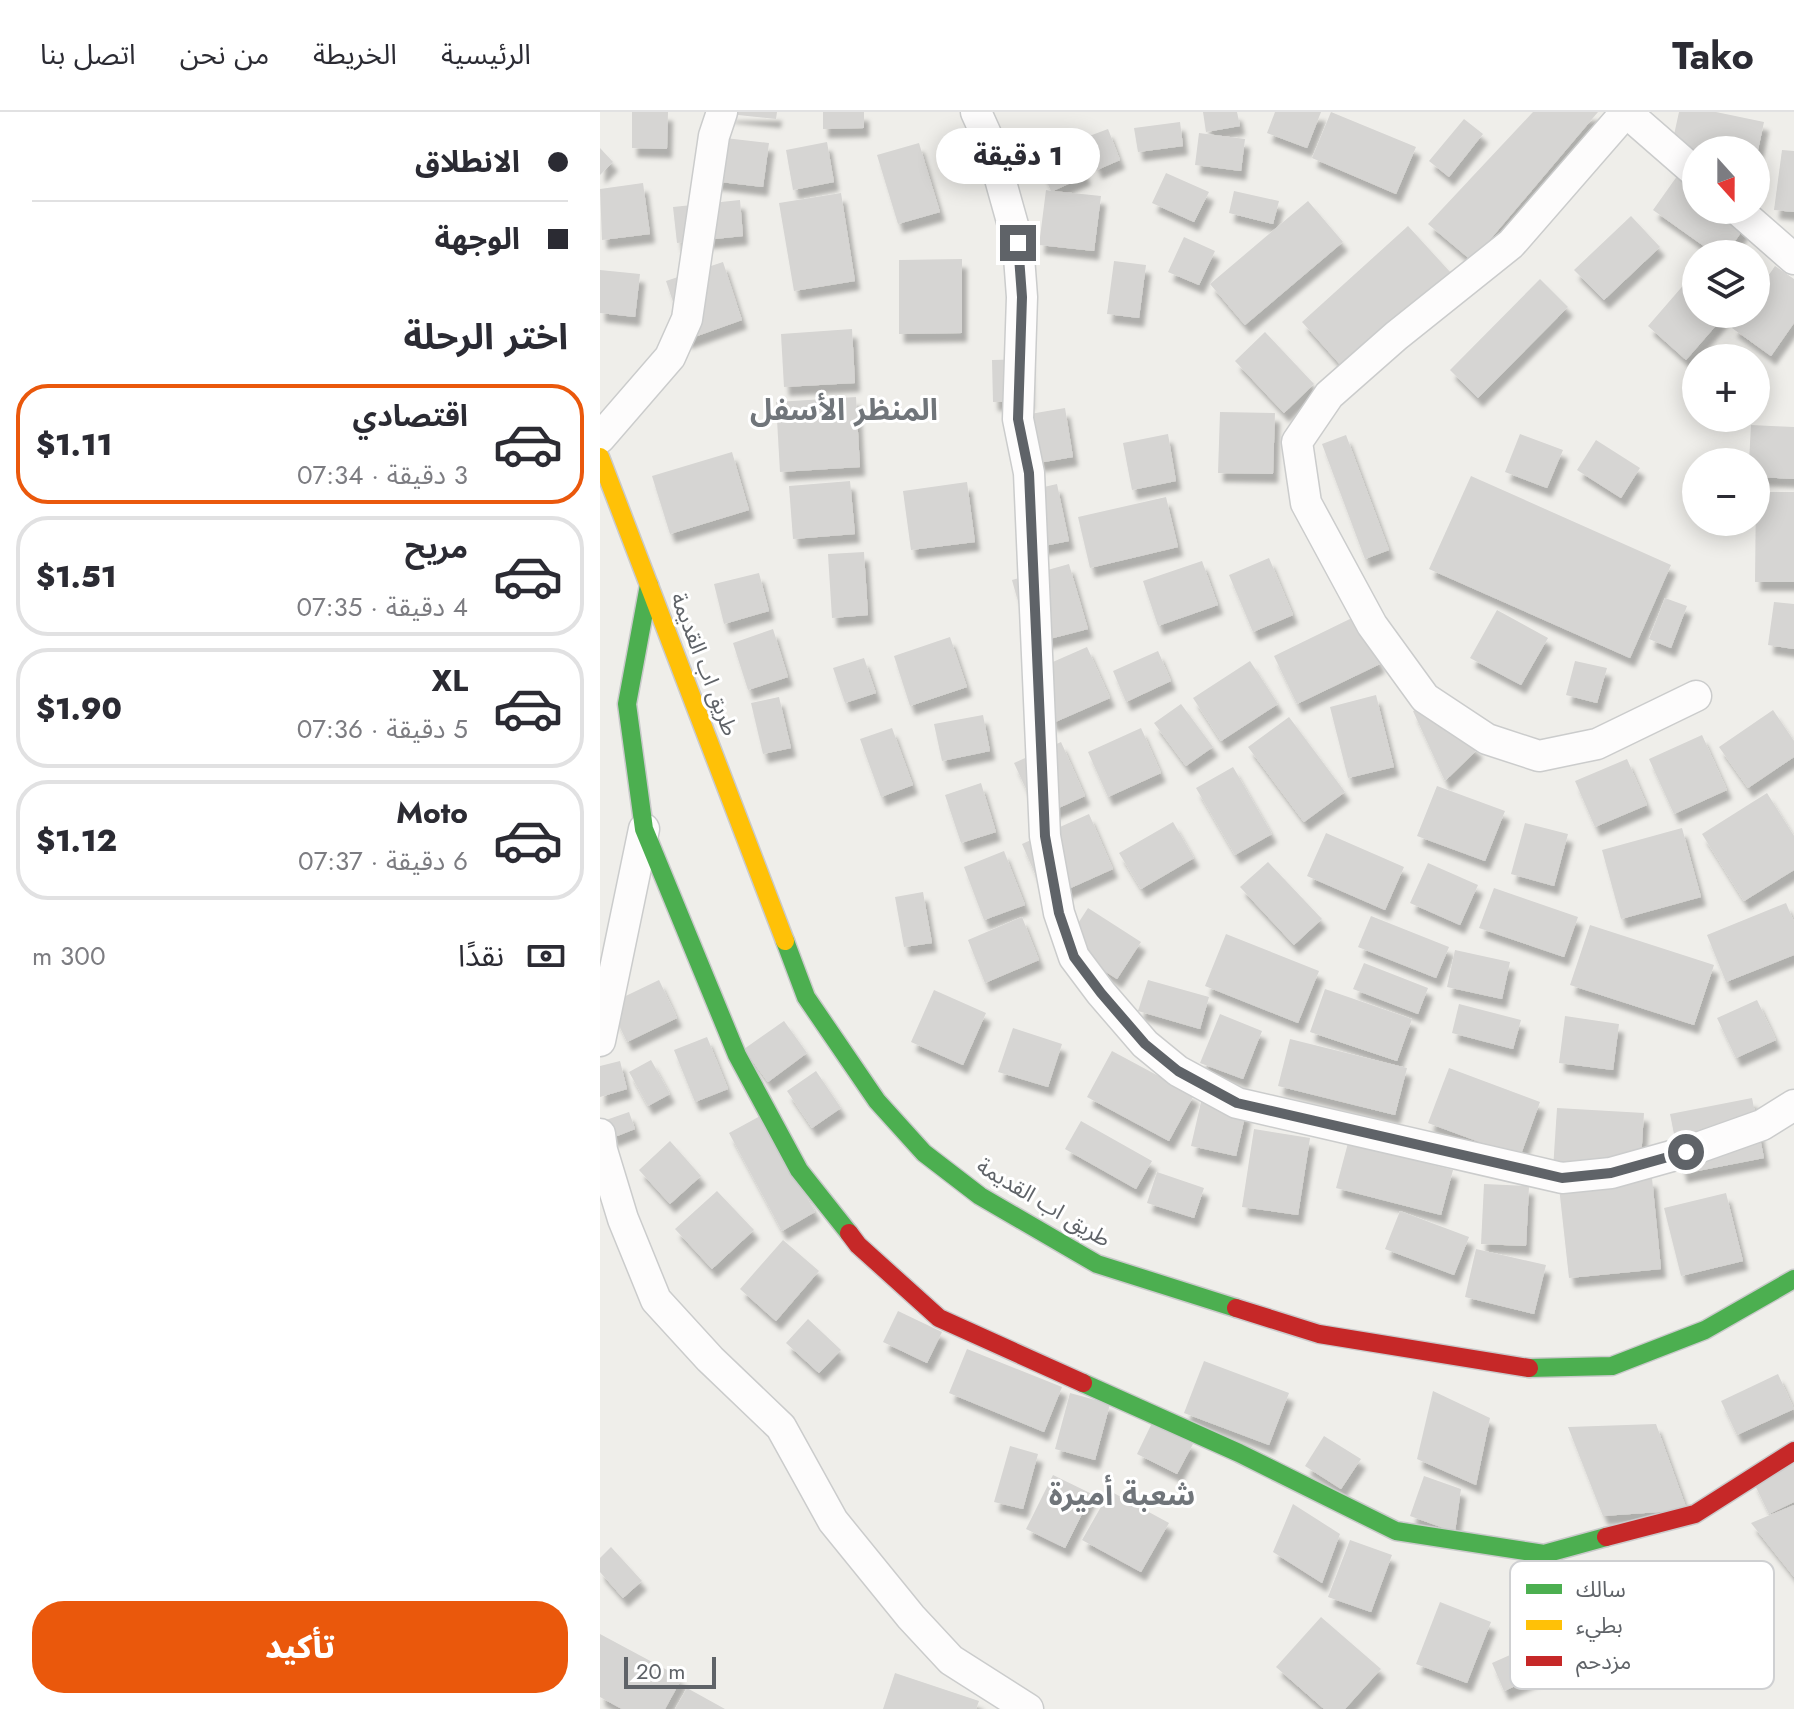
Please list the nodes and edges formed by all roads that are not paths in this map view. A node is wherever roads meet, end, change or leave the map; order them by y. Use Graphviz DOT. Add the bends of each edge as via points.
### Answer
graph roads {
  1 [pos="722,112"];
  2 [pos="976,112"];
  3 [pos="1626,112"];
  4 [pos="1682,161"];
  5 [pos="1754,224"];
  6 [pos="1794,259"];
  7 [pos="600,438"];
  8 [pos="600,457"];
  9 [pos="649,585"];
  10 [pos="1696,696"];
  11 [pos="644,829"];
  12 [pos="600,1041"];
  13 [pos="1794,1105"];
  14 [pos="600,1134"];
  15 [pos="1794,1279"];
  16 [pos="1794,1451"];
  17 [pos="1028,1709"];
  1 -- 7 [label="street" via="687,319 670,357"];
  2 -- 13 [label="street" via="1018,243 1018,419 1029,473 1045,836 1059,913 1074,957 1101,993 1145,1044 1178,1071 1237,1103 1562,1178 1611,1173 1686,1152 1762,1125"];
  3 -- 4 [label="street"];
  3 -- 10 [label="street" via="1511,244 1329,395 1297,442 1306,503 1372,625 1425,698 1487,739 1539,756 1597,744"];
  5 -- 6 [label="street"];
  8 -- 9 [label="street, طريق اب القديمة"];
  9 -- 11 [label="street" via="627,704"];
  9 -- 15 [label="street, طريق اب القديمة" via="806,997 877,1101 924,1153 980,1196 1112,1269 1319,1334 1519,1368 1612,1366 1705,1330"];
  11 -- 12 [label="street"];
  11 -- 16 [label="street" via="737,1055 799,1170 858,1245 939,1318 1239,1453 1396,1531 1544,1554 1695,1514"];
  14 -- 17 [label="street" via="623,1219 656,1300 781,1427 833,1521 911,1617 951,1660"];
}
